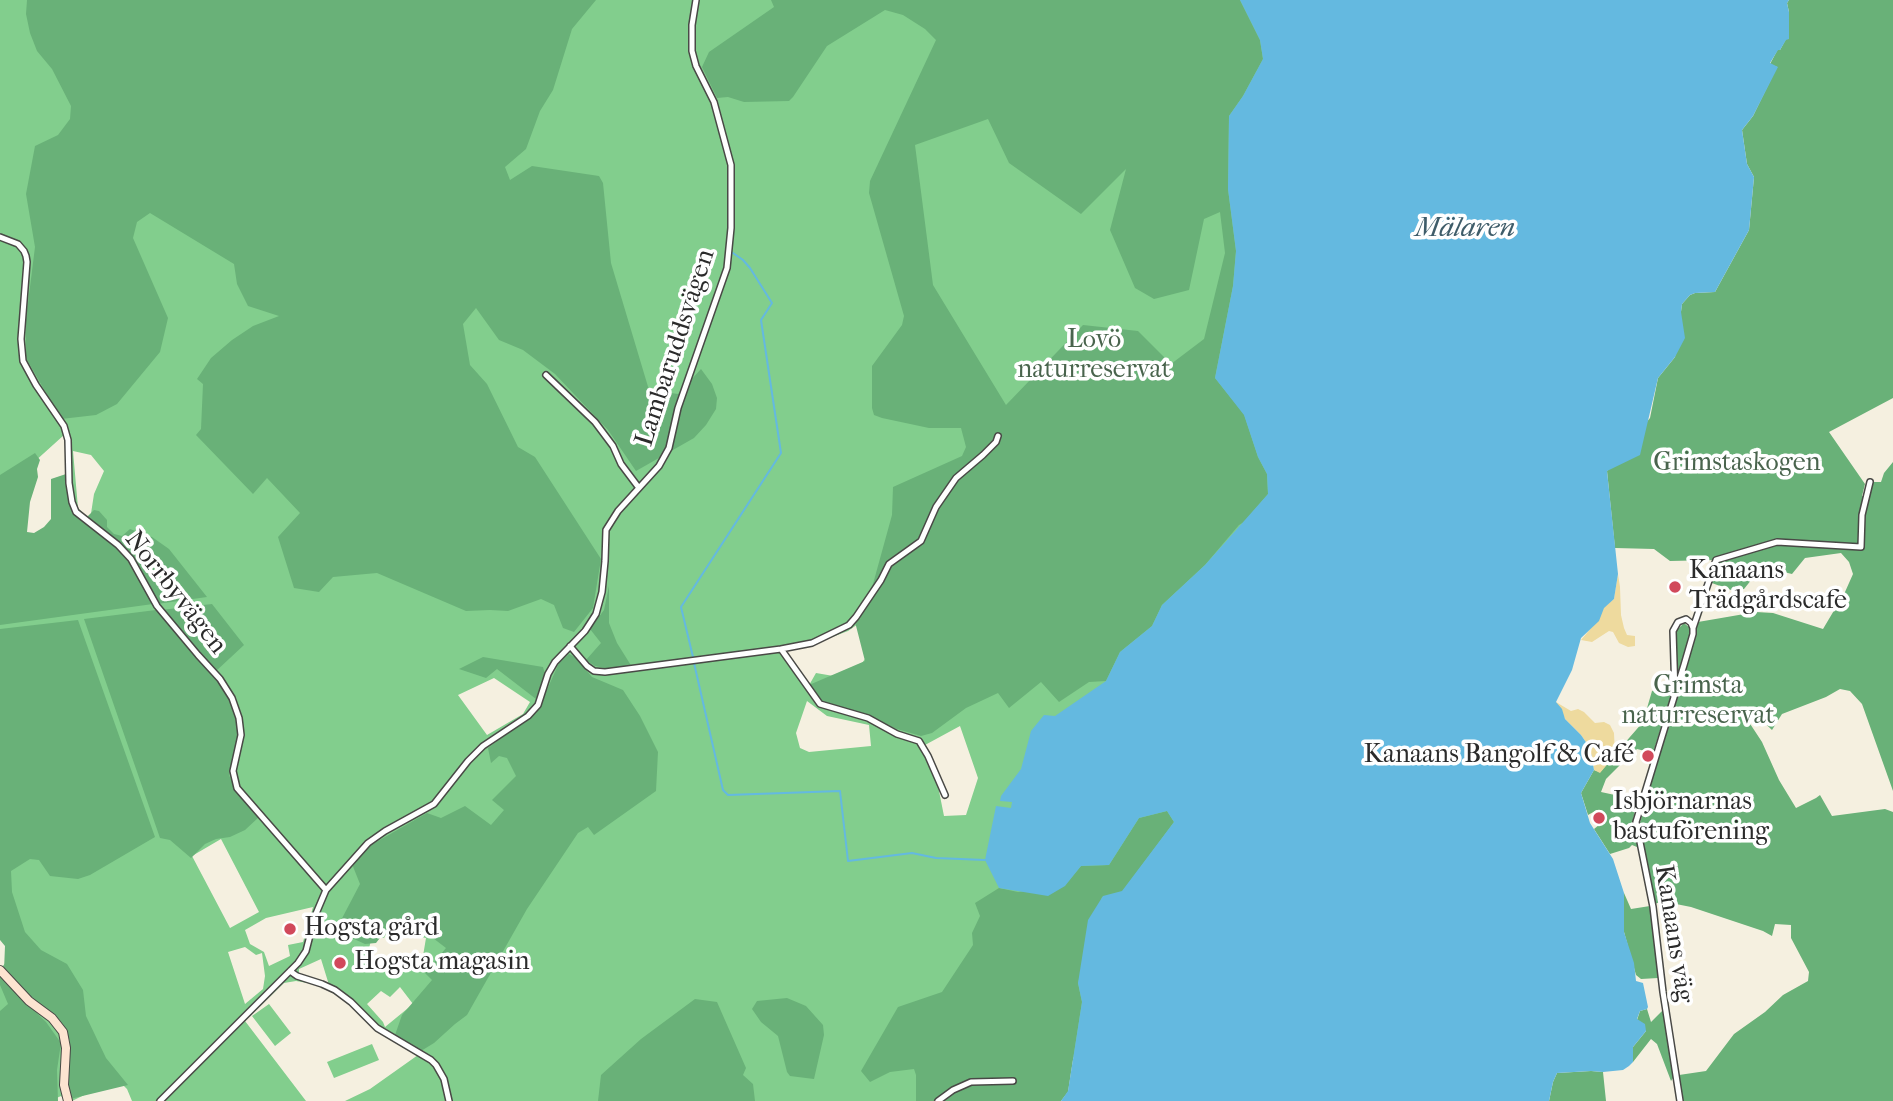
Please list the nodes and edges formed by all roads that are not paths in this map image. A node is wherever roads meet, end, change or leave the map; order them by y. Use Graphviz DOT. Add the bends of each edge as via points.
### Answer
graph roads {
  1 [pos="696,0"];
  2 [pos="0,237"];
  3 [pos="546,375"];
  4 [pos="998,436"];
  5 [pos="1870,482"];
  6 [pos="639,488"];
  7 [pos="1693,628"];
  8 [pos="570,646"];
  9 [pos="781,649"];
  10 [pos="1675,694"];
  11 [pos="945,794"];
  12 [pos="326,890"];
  13 [pos="0,970"];
  14 [pos="290,971"];
  15 [pos="1013,1081"];
  16 [pos="68,1101"];
  17 [pos="160,1101"];
  18 [pos="449,1101"];
  19 [pos="938,1101"];
  20 [pos="1680,1101"];
  1 -- 6 [label="street, Lambaruddsvägen" via="692,51 714,102 731,165 727,268 678,408 669,448"];
  2 -- 12 [label="street, Norrbyvägen" via="24,251 23,360 64,426 76,512 131,559 156,606 220,679 239,718 241,735 233,771 237,788"];
  3 -- 6 [label="street" via="595,422"];
  4 -- 9 [label="street" via="984,455 956,478 921,541 889,564 849,625 812,643"];
  5 -- 7 [label="street" via="1861,547 1777,542 1716,560"];
  6 -- 8 [label="street, Lambaruddsvägen" via="606,530 596,614"];
  7 -- 10 [label="street, Kanaans väg"];
  7 -- 10 [label="street, Kanaans väg" via="1686,620 1672,631"];
  8 -- 9 [label="street" via="587,666 605,672"];
  8 -- 12 [label="street, Lambaruddsvägen" via="555,662 538,705 528,716 483,746 434,804 368,843"];
  9 -- 11 [label="street" via="820,704 869,718 919,741"];
  10 -- 20 [label="street, Kanaans väg" via="1636,822 1653,907"];
  12 -- 14 [label="street, Lambaruddsvägen" via="306,951"];
  13 -- 16 [label="street" via="63,1032"];
  14 -- 17 [label="street, Lambaruddsvägen"];
  14 -- 18 [label="street" via="335,990 377,1028 431,1060 441,1072"];
  15 -- 19 [label="street" via="971,1082"];
}
